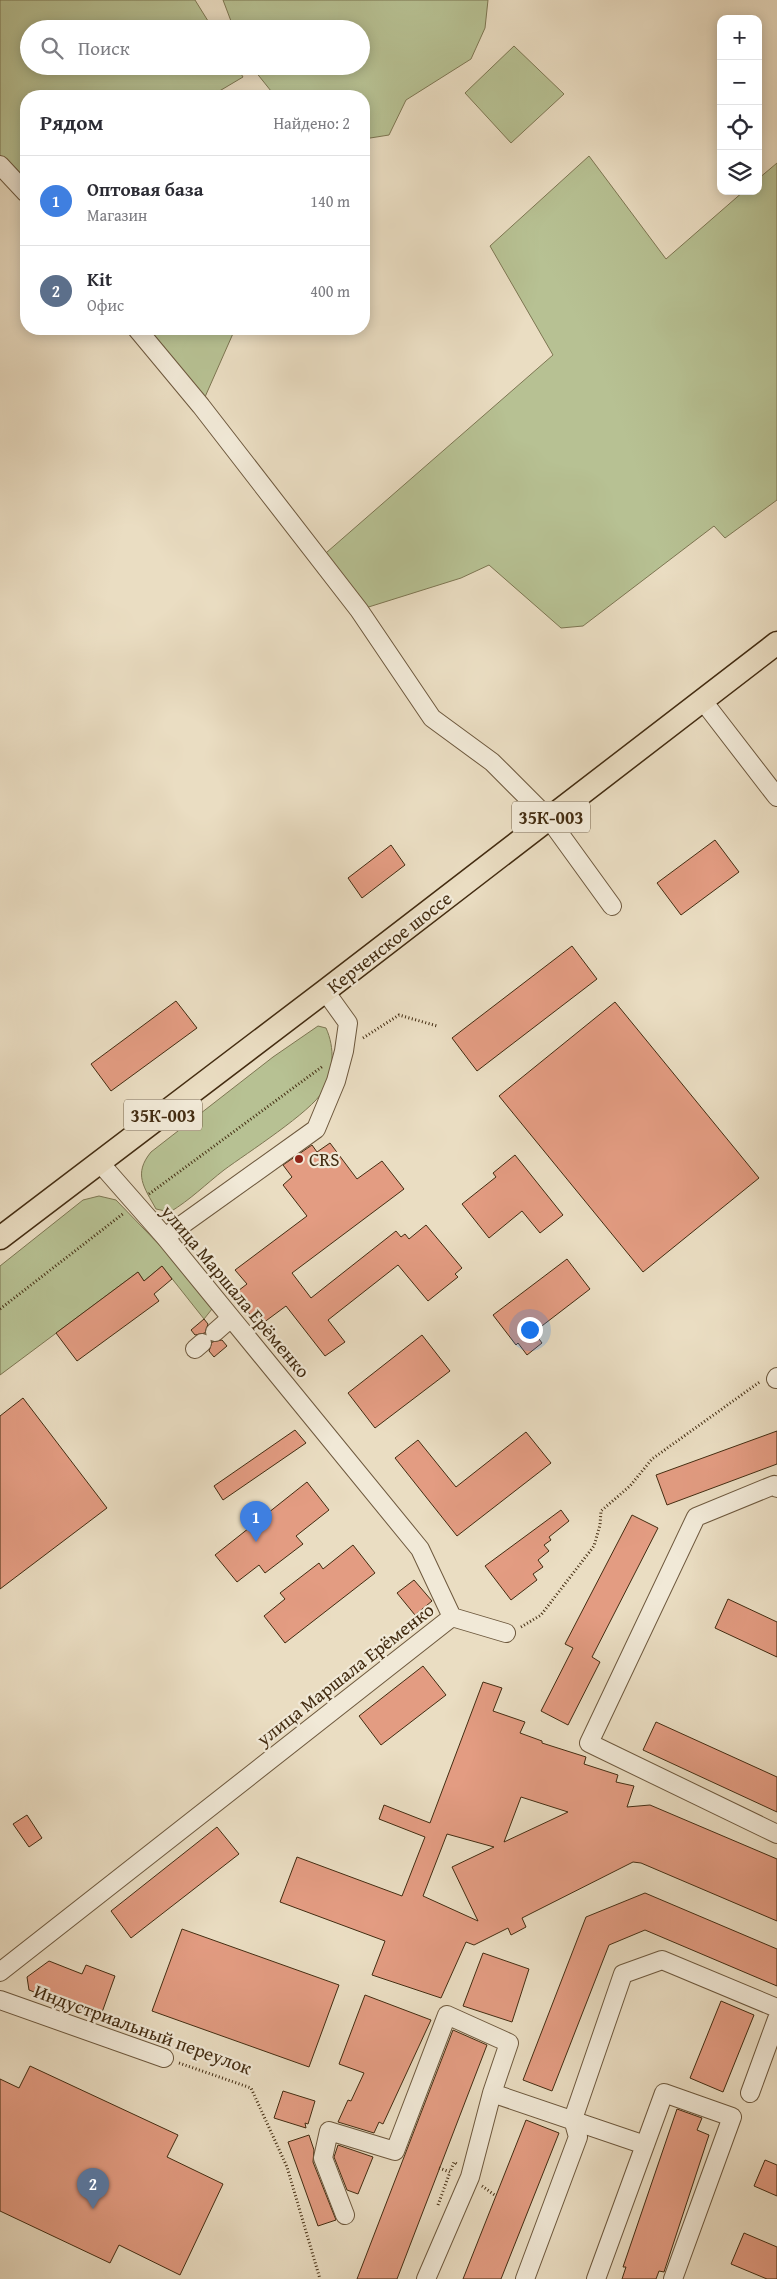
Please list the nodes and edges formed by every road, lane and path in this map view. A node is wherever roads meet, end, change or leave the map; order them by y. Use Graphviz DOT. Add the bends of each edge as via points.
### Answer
graph roads {
  1 [pos="0,165"];
  2 [pos="20,187"];
  3 [pos="142,335"];
  4 [pos="777,643"];
  5 [pos="703,701"];
  6 [pos="777,797"];
  7 [pos="549,819"];
  8 [pos="612,906"];
  9 [pos="325,991"];
  10 [pos="437,1026"];
  11 [pos="344,1051"];
  12 [pos="100,1163"];
  13 [pos="136,1204"];
  14 [pos="165,1237"];
  15 [pos="0,1238"];
  16 [pos="0,1310"];
  17 [pos="231,1318"];
  18 [pos="204,1341"];
  19 [pos="772,1378"];
  20 [pos="777,1488"];
  21 [pos="452,1616"];
  22 [pos="506,1634"];
  23 [pos="777,1834"];
  24 [pos="0,1972"];
  25 [pos="0,2000"];
  26 [pos="777,2008"];
  27 [pos="777,2019"];
  28 [pos="164,2058"];
  29 [pos="492,2093"];
  30 [pos="750,2093"];
  31 [pos="573,2119"];
  32 [pos="645,2145"];
  33 [pos="345,2215"];
  34 [pos="320,2279"];
  35 [pos="426,2279"];
  36 [pos="525,2279"];
  37 [pos="596,2279"];
  38 [pos="673,2279"];
  1 -- 2 [label="street"];
  3 -- 7 [label="street" via="359,610 432,718 492,762"];
  4 -- 5 [label="main road, Керченское шоссе / 35К-003"];
  5 -- 6 [label="street"];
  5 -- 7 [label="main road, Керченское шоссе / 35К-003"];
  7 -- 8 [label="street"];
  7 -- 9 [label="main road, Керченское шоссе / 35К-003"];
  9 -- 11 [label="street" via="348,1024"];
  9 -- 12 [label="main road, Керченское шоссе / 35К-003"];
  10 -- 11 [label="path" via="399,1015"];
  11 -- 13 [label="path"];
  11 -- 14 [label="street" via="316,1129"];
  12 -- 13 [label="street, улица Маршала Ерёменко"];
  12 -- 15 [label="main road, Керченское шоссе / 35К-003"];
  13 -- 14 [label="street, улица Маршала Ерёменко"];
  13 -- 16 [label="path"];
  14 -- 17 [label="street, улица Маршала Ерёменко"];
  17 -- 18 [label="street"];
  17 -- 21 [label="street, улица Маршала Ерёменко" via="420,1549"];
  19 -- 22 [label="path" via="652,1459 630,1486 601,1511 594,1546 540,1615"];
  20 -- 23 [label="street" via="774,1485 696,1517 589,1743"];
  21 -- 22 [label="street"];
  21 -- 24 [label="street, улица Маршала Ерёменко"];
  25 -- 28 [label="street, Индустриальный переулок"];
  26 -- 31 [label="street" via="662,1960 623,1974"];
  27 -- 30 [label="street"];
  28 -- 34 [label="path, Индустриальный переулок" via="251,2088 287,2167"];
  29 -- 31 [label="street"];
  29 -- 33 [label="street" via="509,2043 447,2015 395,2151 329,2131 323,2158"];
  29 -- 35 [label="street" via="470,2177"];
  31 -- 32 [label="street"];
  31 -- 36 [label="street" via="578,2137"];
  32 -- 37 [label="street"];
  32 -- 38 [label="street" via="664,2093 732,2117"];
}
